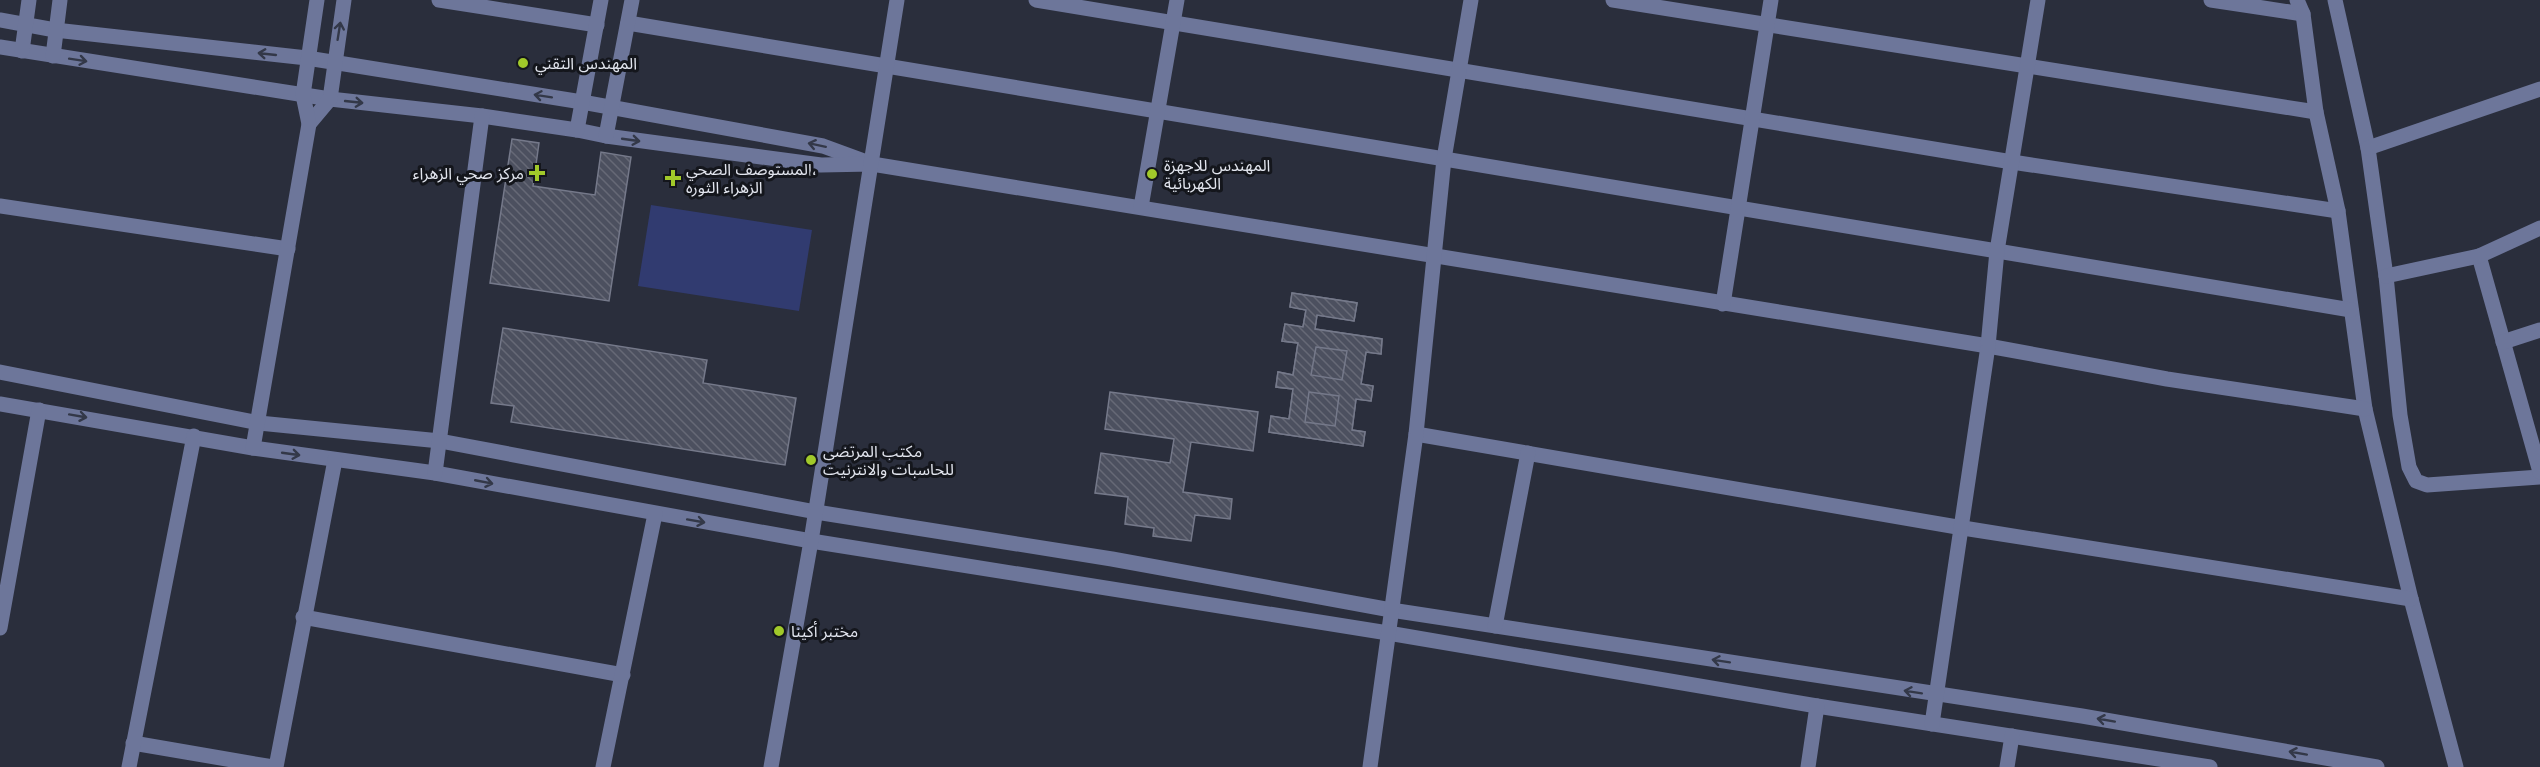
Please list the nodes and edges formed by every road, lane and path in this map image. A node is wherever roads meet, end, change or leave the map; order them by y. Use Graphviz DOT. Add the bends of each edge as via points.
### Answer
graph roads {
  1 [pos="28,0"];
  2 [pos="60,0"];
  3 [pos="317,0"];
  4 [pos="344,0"];
  5 [pos="439,0"];
  6 [pos="601,0"];
  7 [pos="632,0"];
  8 [pos="897,0"];
  9 [pos="1036,0"];
  10 [pos="1177,0"];
  11 [pos="1471,0"];
  12 [pos="1613,0"];
  13 [pos="1771,0"];
  14 [pos="2038,0"];
  15 [pos="2211,0"];
  16 [pos="2335,0"];
  17 [pos="2300,7"];
  18 [pos="0,20"];
  19 [pos="25,23"];
  20 [pos="628,23"];
  21 [pos="1173,23"];
  22 [pos="1767,24"];
  23 [pos="597,25"];
  24 [pos="55,30"];
  25 [pos="0,47"];
  26 [pos="22,51"];
  27 [pos="53,56"];
  28 [pos="307,58"];
  29 [pos="334,63"];
  30 [pos="886,66"];
  31 [pos="2028,66"];
  32 [pos="1459,70"];
  33 [pos="2540,89"];
  34 [pos="303,95"];
  35 [pos="330,99"];
  36 [pos="582,102"];
  37 [pos="611,108"];
  38 [pos="1159,111"];
  39 [pos="2316,112"];
  40 [pos="482,116"];
  41 [pos="1752,119"];
  42 [pos="309,124"];
  43 [pos="577,130"];
  44 [pos="606,136"];
  45 [pos="2368,148"];
  46 [pos="1444,159"];
  47 [pos="2012,162"];
  48 [pos="872,164"];
  49 [pos="0,206"];
  50 [pos="1141,207"];
  51 [pos="1738,207"];
  52 [pos="2338,211"];
  53 [pos="2540,228"];
  54 [pos="288,249"];
  55 [pos="1998,250"];
  56 [pos="1436,256"];
  57 [pos="2479,256"];
  58 [pos="2386,276"];
  59 [pos="1723,304"];
  60 [pos="2351,310"];
  61 [pos="2540,330"];
  62 [pos="2503,342"];
  63 [pos="1988,346"];
  64 [pos="0,372"];
  65 [pos="0,404"];
  66 [pos="2365,409"];
  67 [pos="39,410"];
  68 [pos="259,423"];
  69 [pos="1416,434"];
  70 [pos="194,436"];
  71 [pos="440,441"];
  72 [pos="253,448"];
  73 [pos="1527,453"];
  74 [pos="335,460"];
  75 [pos="2540,472"];
  76 [pos="435,473"];
  77 [pos="2540,477"];
  78 [pos="816,512"];
  79 [pos="655,514"];
  80 [pos="1963,528"];
  81 [pos="811,541"];
  82 [pos="5,572"];
  83 [pos="2411,599"];
  84 [pos="1391,610"];
  85 [pos="303,616"];
  86 [pos="1495,626"];
  87 [pos="0,628"];
  88 [pos="1388,633"];
  89 [pos="623,675"];
  90 [pos="1937,695"];
  91 [pos="1817,706"];
  92 [pos="1932,724"];
  93 [pos="2012,736"];
  94 [pos="133,743"];
  95 [pos="129,767"];
  96 [pos="274,767"];
  97 [pos="603,767"];
  98 [pos="771,767"];
  99 [pos="1370,767"];
  100 [pos="1808,767"];
  101 [pos="2007,767"];
  102 [pos="2210,767"];
  103 [pos="2377,767"];
  104 [pos="2456,767"];
  1 -- 19 [label="street"];
  2 -- 24 [label="street"];
  3 -- 28 [label="street"];
  29 -- 4 [label="street, one-way"];
  5 -- 23 [label="street"];
  6 -- 23 [label="street"];
  7 -- 20 [label="street"];
  8 -- 30 [label="street"];
  9 -- 21 [label="street"];
  10 -- 21 [label="street"];
  11 -- 32 [label="street"];
  12 -- 22 [label="street"];
  13 -- 22 [label="street"];
  14 -- 31 [label="street"];
  15 -- 17 [label="street"];
  16 -- 45 [label="street"];
  17 -- 39 [label="street"];
  18 -- 19 [label="street"];
  19 -- 24 [label="street"];
  19 -- 26 [label="street"];
  20 -- 30 [label="street"];
  20 -- 37 [label="street"];
  21 -- 32 [label="street"];
  21 -- 38 [label="street"];
  22 -- 31 [label="street"];
  22 -- 41 [label="street"];
  23 -- 36 [label="street"];
  24 -- 27 [label="street"];
  28 -- 24 [label="street, one-way"];
  25 -- 26 [label="street"];
  26 -- 27 [label="street"];
  27 -- 34 [label="street, one-way"];
  28 -- 29 [label="street"];
  28 -- 34 [label="street"];
  29 -- 35 [label="street"];
  36 -- 29 [label="street, one-way"];
  30 -- 38 [label="street"];
  30 -- 48 [label="street"];
  31 -- 39 [label="street"];
  31 -- 47 [label="street"];
  32 -- 41 [label="street"];
  32 -- 46 [label="street"];
  33 -- 45 [label="street"];
  34 -- 35 [label="street"];
  34 -- 42 [label="street"];
  35 -- 40 [label="street, one-way"];
  35 -- 42 [label="street"];
  36 -- 37 [label="street"];
  36 -- 43 [label="street"];
  37 -- 44 [label="street"];
  48 -- 37 [label="street, one-way" via="824,146"];
  38 -- 46 [label="street"];
  38 -- 50 [label="street"];
  39 -- 52 [label="street"];
  40 -- 43 [label="street"];
  40 -- 71 [label="street"];
  41 -- 47 [label="street"];
  41 -- 51 [label="street"];
  42 -- 54 [label="street"];
  43 -- 44 [label="street"];
  44 -- 48 [label="street, one-way" via="821,165"];
  45 -- 58 [label="street"];
  46 -- 51 [label="street"];
  46 -- 56 [label="street"];
  47 -- 52 [label="street"];
  47 -- 55 [label="street"];
  48 -- 50 [label="street"];
  48 -- 78 [label="street"];
  49 -- 54 [label="street"];
  50 -- 56 [label="street"];
  51 -- 55 [label="street"];
  51 -- 59 [label="street"];
  52 -- 60 [label="street"];
  53 -- 57 [label="street"];
  54 -- 68 [label="street"];
  55 -- 60 [label="street"];
  55 -- 63 [label="street"];
  56 -- 59 [label="street"];
  56 -- 69 [label="street"];
  57 -- 58 [label="street"];
  57 -- 62 [label="street"];
  58 -- 77 [label="street" via="2400,415 2409,467 2416,481 2427,485"];
  59 -- 63 [label="street"];
  60 -- 66 [label="street"];
  61 -- 62 [label="street"];
  62 -- 75 [label="street"];
  63 -- 66 [label="street" via="2167,379"];
  63 -- 80 [label="street"];
  64 -- 68 [label="street"];
  65 -- 67 [label="street"];
  66 -- 83 [label="street"];
  67 -- 70 [label="street, one-way"];
  67 -- 82 [label="street"];
  68 -- 71 [label="street"];
  68 -- 72 [label="street"];
  69 -- 73 [label="street"];
  69 -- 84 [label="street"];
  70 -- 72 [label="street"];
  70 -- 94 [label="street"];
  71 -- 76 [label="street"];
  71 -- 78 [label="street"];
  72 -- 74 [label="street, one-way"];
  73 -- 80 [label="street"];
  73 -- 86 [label="street"];
  74 -- 76 [label="street"];
  74 -- 85 [label="street"];
  76 -- 79 [label="street, one-way"];
  78 -- 81 [label="street"];
  78 -- 84 [label="street" via="1112,559"];
  79 -- 81 [label="street, one-way"];
  79 -- 89 [label="street"];
  80 -- 83 [label="street"];
  80 -- 90 [label="street"];
  81 -- 88 [label="street"];
  81 -- 98 [label="street"];
  82 -- 87 [label="street"];
  83 -- 104 [label="street"];
  84 -- 86 [label="street"];
  84 -- 88 [label="street"];
  85 -- 89 [label="street"];
  85 -- 96 [label="street"];
  90 -- 86 [label="street, one-way"];
  88 -- 91 [label="street"];
  88 -- 99 [label="street"];
  89 -- 97 [label="street"];
  90 -- 92 [label="street"];
  103 -- 90 [label="street, one-way"];
  91 -- 92 [label="street"];
  91 -- 100 [label="street"];
  92 -- 93 [label="street"];
  93 -- 101 [label="street"];
  93 -- 102 [label="street"];
  94 -- 95 [label="street"];
  94 -- 96 [label="street"];
}
